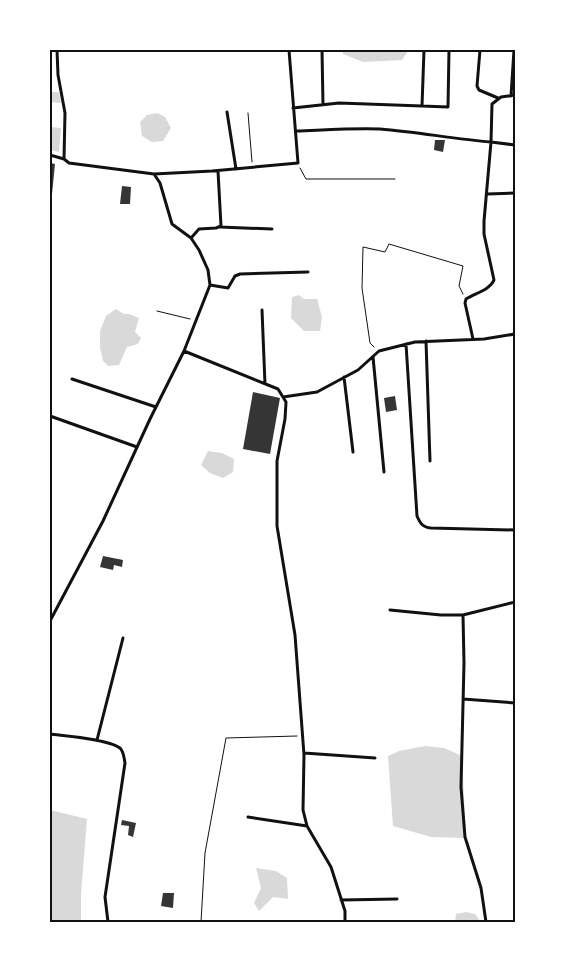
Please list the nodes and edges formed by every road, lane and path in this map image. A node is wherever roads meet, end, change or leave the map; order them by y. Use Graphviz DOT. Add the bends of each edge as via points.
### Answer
graph roads {
  1 [pos="57,50"];
  2 [pos="289,50"];
  3 [pos="322,50"];
  4 [pos="424,50"];
  5 [pos="449,50"];
  6 [pos="480,50"];
  7 [pos="514,50"];
  8 [pos="513,96"];
  9 [pos="499,98"];
  10 [pos="323,105"];
  11 [pos="422,106"];
  12 [pos="293,108"];
  13 [pos="227,112"];
  14 [pos="248,113"];
  15 [pos="296,131"];
  16 [pos="491,142"];
  17 [pos="515,145"];
  18 [pos="50,156"];
  19 [pos="64,159"];
  20 [pos="298,163"];
  21 [pos="252,167"];
  22 [pos="236,168"];
  23 [pos="218,171"];
  24 [pos="154,174"];
  25 [pos="394,179"];
  26 [pos="487,194"];
  27 [pos="515,194"];
  28 [pos="220,227"];
  29 [pos="272,229"];
  30 [pos="191,238"];
  31 [pos="308,272"];
  32 [pos="210,285"];
  33 [pos="466,299"];
  34 [pos="262,310"];
  35 [pos="157,311"];
  36 [pos="196,320"];
  37 [pos="515,334"];
  38 [pos="473,339"];
  39 [pos="426,341"];
  40 [pos="406,344"];
  41 [pos="184,351"];
  42 [pos="379,351"];
  43 [pos="372,356"];
  44 [pos="344,377"];
  45 [pos="72,380"];
  46 [pos="265,384"];
  47 [pos="283,396"];
  48 [pos="156,407"];
  49 [pos="50,416"];
  50 [pos="137,447"];
  51 [pos="353,452"];
  52 [pos="430,462"];
  53 [pos="384,472"];
  54 [pos="515,530"];
  55 [pos="515,602"];
  56 [pos="390,610"];
  57 [pos="463,615"];
  58 [pos="50,621"];
  59 [pos="123,638"];
  60 [pos="463,698"];
  61 [pos="515,703"];
  62 [pos="50,734"];
  63 [pos="302,736"];
  64 [pos="98,740"];
  65 [pos="304,753"];
  66 [pos="375,758"];
  67 [pos="248,817"];
  68 [pos="307,826"];
  69 [pos="397,899"];
  70 [pos="341,900"];
  71 [pos="108,922"];
  72 [pos="201,922"];
  73 [pos="344,922"];
  74 [pos="486,922"];
  1 -- 19 [label="street" via="65,113"];
  2 -- 12 [label="street"];
  3 -- 10 [label="street"];
  4 -- 11 [label="street"];
  5 -- 11 [label="street" via="448,107"];
  6 -- 9 [label="street" via="477,86 479,90"];
  7 -- 8 [label="street"];
  8 -- 9 [label="street"];
  9 -- 16 [label="street" via="492,104"];
  10 -- 11 [label="street"];
  10 -- 12 [label="street"];
  12 -- 15 [label="street"];
  13 -- 22 [label="street"];
  14 -- 21 [label="path"];
  15 -- 16 [label="street" via="379,129"];
  15 -- 20 [label="street"];
  16 -- 17 [label="street"];
  16 -- 26 [label="street"];
  18 -- 19 [label="street"];
  19 -- 24 [label="street" via="69,163"];
  20 -- 21 [label="street"];
  20 -- 25 [label="path" via="306,179"];
  21 -- 22 [label="street"];
  22 -- 23 [label="street"];
  23 -- 24 [label="street"];
  23 -- 28 [label="street"];
  24 -- 30 [label="street" via="160,183 172,224"];
  26 -- 27 [label="street"];
  26 -- 33 [label="street" via="484,234 494,280 489,287"];
  28 -- 29 [label="street"];
  28 -- 30 [label="street" via="199,228"];
  30 -- 32 [label="street" via="208,270"];
  31 -- 32 [label="street" via="240,274 228,288"];
  32 -- 36 [label="street"];
  33 -- 38 [label="street"];
  33 -- 42 [label="path" via="459,286 463,266 390,244 385,252 363,247 362,288 370,343"];
  34 -- 46 [label="street"];
  35 -- 36 [label="path"];
  36 -- 41 [label="street"];
  37 -- 38 [label="street"];
  38 -- 39 [label="street"];
  39 -- 40 [label="street"];
  39 -- 52 [label="street"];
  40 -- 42 [label="street"];
  40 -- 54 [label="street" via="416,516 420,523 431,528"];
  41 -- 46 [label="street"];
  41 -- 48 [label="street"];
  42 -- 43 [label="street"];
  43 -- 44 [label="street" via="358,370"];
  43 -- 53 [label="street"];
  44 -- 47 [label="street" via="317,392"];
  44 -- 51 [label="street"];
  45 -- 48 [label="street"];
  46 -- 47 [label="street" via="278,389"];
  47 -- 63 [label="street" via="286,402 277,461 276,526 295,635"];
  48 -- 50 [label="street"];
  49 -- 50 [label="street"];
  50 -- 58 [label="street" via="103,521"];
  55 -- 57 [label="street"];
  56 -- 57 [label="street"];
  57 -- 60 [label="street"];
  59 -- 64 [label="street"];
  60 -- 61 [label="street"];
  60 -- 74 [label="street" via="461,788 465,829 481,888"];
  62 -- 64 [label="street"];
  63 -- 65 [label="street"];
  63 -- 72 [label="path" via="226,738 205,853"];
  64 -- 71 [label="street" via="120,748 124,754 105,897"];
  65 -- 66 [label="street"];
  65 -- 68 [label="street" via="303,810"];
  67 -- 68 [label="street"];
  68 -- 70 [label="street" via="331,867"];
  69 -- 70 [label="street"];
  70 -- 73 [label="street"];
}
